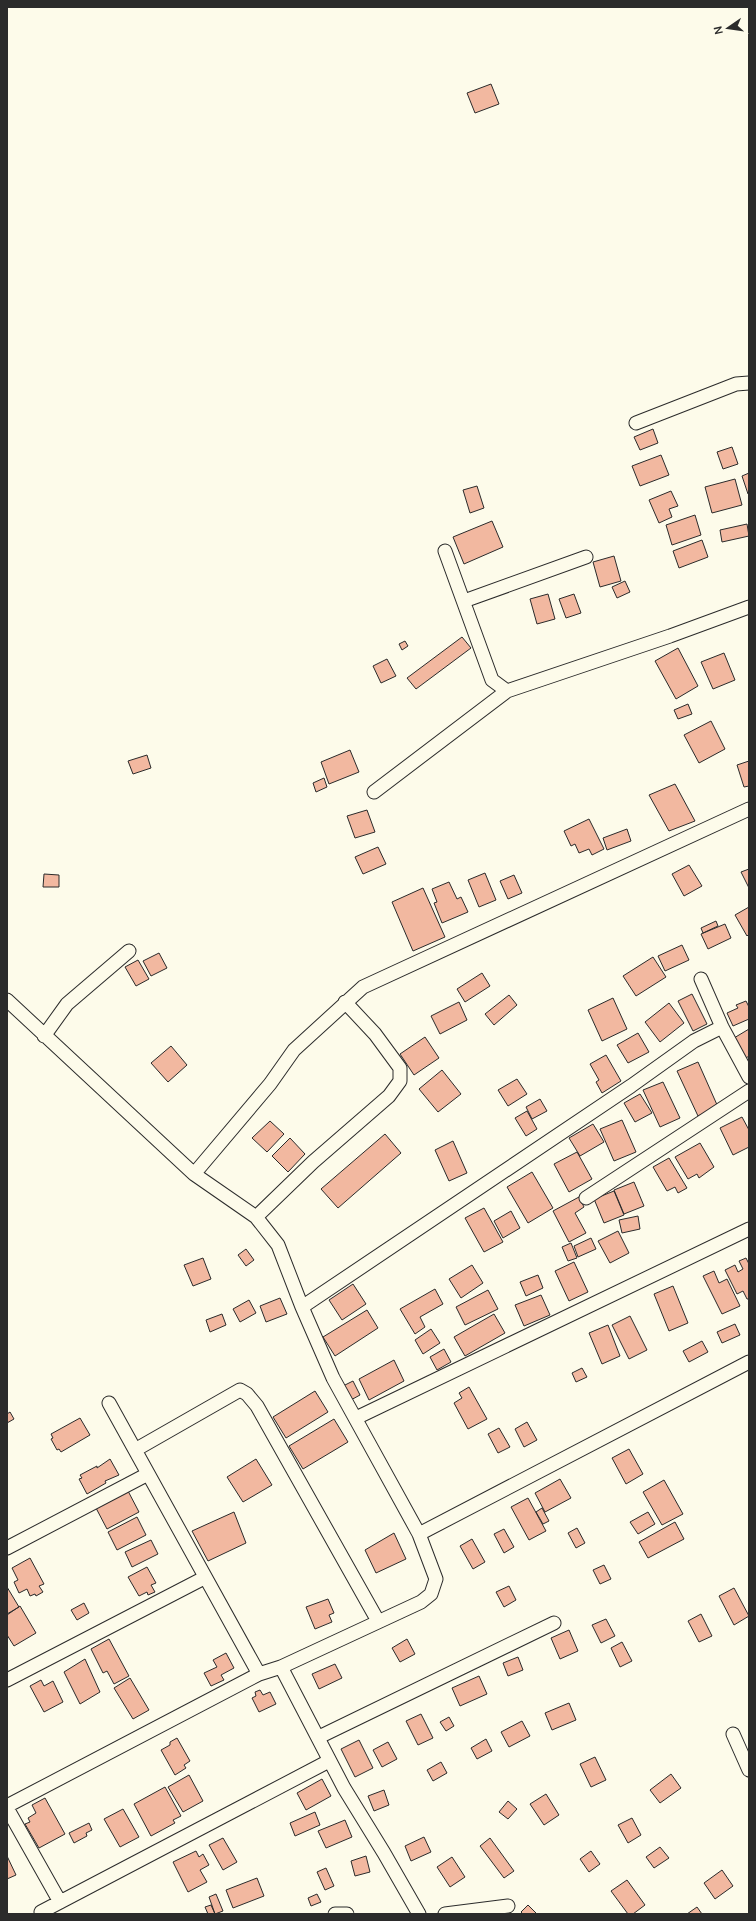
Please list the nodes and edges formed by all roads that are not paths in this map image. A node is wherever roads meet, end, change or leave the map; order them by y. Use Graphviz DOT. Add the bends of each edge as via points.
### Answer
graph roads {
  1 [pos="749,383"];
  2 [pos="636,423"];
  3 [pos="445,551"];
  4 [pos="586,557"];
  5 [pos="464,601"];
  6 [pos="749,607"];
  7 [pos="507,691"];
  8 [pos="374,792"];
  9 [pos="749,808"];
  10 [pos="129,951"];
  11 [pos="701,979"];
  12 [pos="7,1000"];
  13 [pos="345,1002"];
  14 [pos="722,1027"];
  15 [pos="44,1036"];
  16 [pos="749,1077"];
  17 [pos="749,1091"];
  18 [pos="194,1174"];
  19 [pos="586,1198"];
  20 [pos="256,1217"];
  21 [pos="749,1229"];
  22 [pos="302,1307"];
  23 [pos="749,1362"];
  24 [pos="110,1402"];
  25 [pos="356,1418"];
  26 [pos="135,1450"];
  27 [pos="148,1474"];
  28 [pos="419,1534"];
  29 [pos="7,1548"];
  30 [pos="204,1578"];
  31 [pos="378,1621"];
  32 [pos="554,1623"];
  33 [pos="281,1667"];
  34 [pos="259,1674"];
  35 [pos="7,1680"];
  36 [pos="733,1734"];
  37 [pos="319,1737"];
  38 [pos="329,1762"];
  39 [pos="749,1770"];
  40 [pos="7,1807"];
  41 [pos="60,1902"];
  42 [pos="508,1906"];
  43 [pos="41,1912"];
  44 [pos="335,1914"];
  45 [pos="347,1914"];
  46 [pos="419,1914"];
  47 [pos="445,1914"];
  1 -- 2 [label="street" via="736,384"];
  3 -- 5 [label="street"];
  4 -- 5 [label="street"];
  5 -- 7 [label="street" via="492,680"];
  6 -- 7 [label="street"];
  7 -- 8 [label="street"];
  9 -- 13 [label="street" via="363,987"];
  10 -- 15 [label="street" via="68,1004"];
  11 -- 14 [label="street"];
  12 -- 15 [label="street"];
  13 -- 18 [label="street" via="294,1050 270,1084"];
  13 -- 20 [label="street" via="375,1034 400,1068 400,1081 389,1096 313,1162"];
  14 -- 16 [label="street"];
  14 -- 22 [label="street" via="694,1041"];
  15 -- 18 [label="street"];
  17 -- 19 [label="street"];
  18 -- 20 [label="street"];
  20 -- 22 [label="street" via="278,1245"];
  21 -- 25 [label="street"];
  22 -- 25 [label="street" via="333,1378"];
  23 -- 28 [label="street"];
  24 -- 26 [label="street"];
  25 -- 28 [label="street"];
  26 -- 27 [label="street"];
  26 -- 31 [label="street" via="240,1390 247,1394 257,1406"];
  27 -- 29 [label="street"];
  27 -- 30 [label="street"];
  28 -- 31 [label="street" via="436,1579 431,1594 421,1602"];
  30 -- 34 [label="street"];
  30 -- 35 [label="street"];
  31 -- 33 [label="street"];
  32 -- 37 [label="street"];
  33 -- 34 [label="street"];
  33 -- 37 [label="street"];
  34 -- 40 [label="street"];
  36 -- 39 [label="street"];
  37 -- 38 [label="street"];
  38 -- 41 [label="street"];
  38 -- 46 [label="street"];
  40 -- 41 [label="street"];
  41 -- 43 [label="street"];
  42 -- 47 [label="street"];
  44 -- 45 [label="street"];
}
